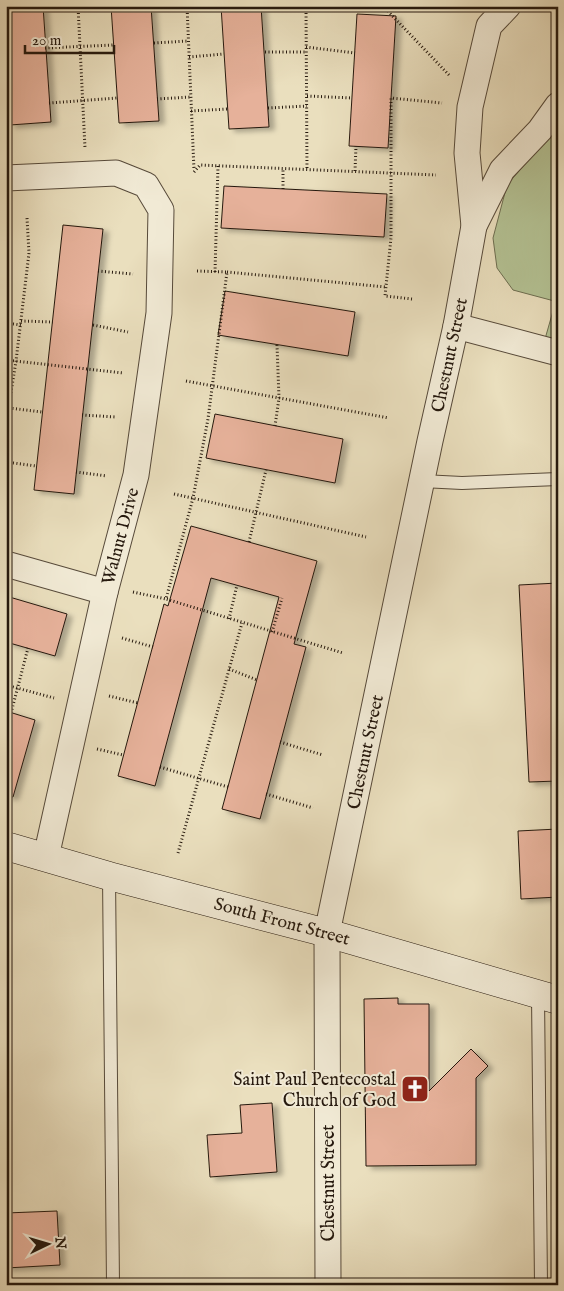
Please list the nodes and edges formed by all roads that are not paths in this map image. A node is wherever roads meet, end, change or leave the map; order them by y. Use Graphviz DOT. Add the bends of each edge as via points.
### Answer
graph roads {
  1 [pos="508,6"];
  2 [pos="558,105"];
  3 [pos="8,168"];
  4 [pos="474,226"];
  5 [pos="456,326"];
  6 [pos="558,353"];
  7 [pos="558,479"];
  8 [pos="422,482"];
  9 [pos="6,564"];
  10 [pos="105,592"];
  11 [pos="6,846"];
  12 [pos="46,857"];
  13 [pos="110,876"];
  14 [pos="327,933"];
  15 [pos="548,998"];
  16 [pos="113,1285"];
  17 [pos="328,1285"];
  18 [pos="541,1285"];
  1 -- 4 [label="street, Chestnut Street" via="489,26 470,107 468,153"];
  2 -- 4 [label="street, Chestnut Street" via="540,130 502,170"];
  3 -- 10 [label="street, Walnut Drive" via="116,173 146,185 161,210 159,313 136,475"];
  4 -- 5 [label="street, Chestnut Street"];
  5 -- 6 [label="street"];
  5 -- 8 [label="street, Chestnut Street"];
  7 -- 8 [label="lane"];
  8 -- 14 [label="street, Chestnut Street"];
  9 -- 10 [label="street"];
  10 -- 12 [label="street, Walnut Drive"];
  11 -- 12 [label="street, South Front Street"];
  12 -- 13 [label="street, South Front Street"];
  13 -- 14 [label="street, South Front Street"];
  13 -- 16 [label="lane"];
  14 -- 15 [label="street, South Front Street"];
  14 -- 17 [label="street, Chestnut Street"];
  15 -- 18 [label="lane"];
}
